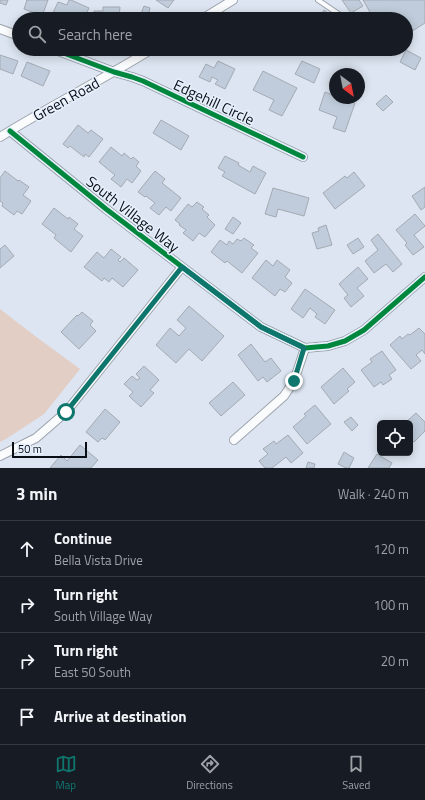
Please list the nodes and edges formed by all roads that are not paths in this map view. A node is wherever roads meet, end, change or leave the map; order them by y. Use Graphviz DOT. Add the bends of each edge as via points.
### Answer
graph roads {
  1 [pos="233,0"];
  2 [pos="318,0"];
  3 [pos="213,12"];
  4 [pos="336,12"];
  5 [pos="0,29"];
  6 [pos="12,33"];
  7 [pos="72,56"];
  8 [pos="140,56"];
  9 [pos="114,72"];
  10 [pos="10,131"];
  11 [pos="0,137"];
  12 [pos="303,157"];
  13 [pos="182,267"];
  14 [pos="425,277"];
  15 [pos="304,348"];
  16 [pos="234,440"];
  17 [pos="0,456"];
  1 -- 3 [label="street"];
  2 -- 4 [label="lane"];
  5 -- 6 [label="street"];
  7 -- 9 [label="street, Edgehill Circle"];
  8 -- 9 [label="street, Green Road"];
  9 -- 10 [label="street, Green Road"];
  9 -- 12 [label="street, Edgehill Circle" via="143,81"];
  10 -- 11 [label="street, Green Road"];
  10 -- 13 [label="street, South Village Way" via="106,210"];
  13 -- 15 [label="street, South Village Way" via="261,327"];
  13 -- 17 [label="street" via="66,412 36,438"];
  14 -- 15 [label="street" via="358,334 328,346"];
  15 -- 16 [label="street" via="294,381 284,396"];
}
